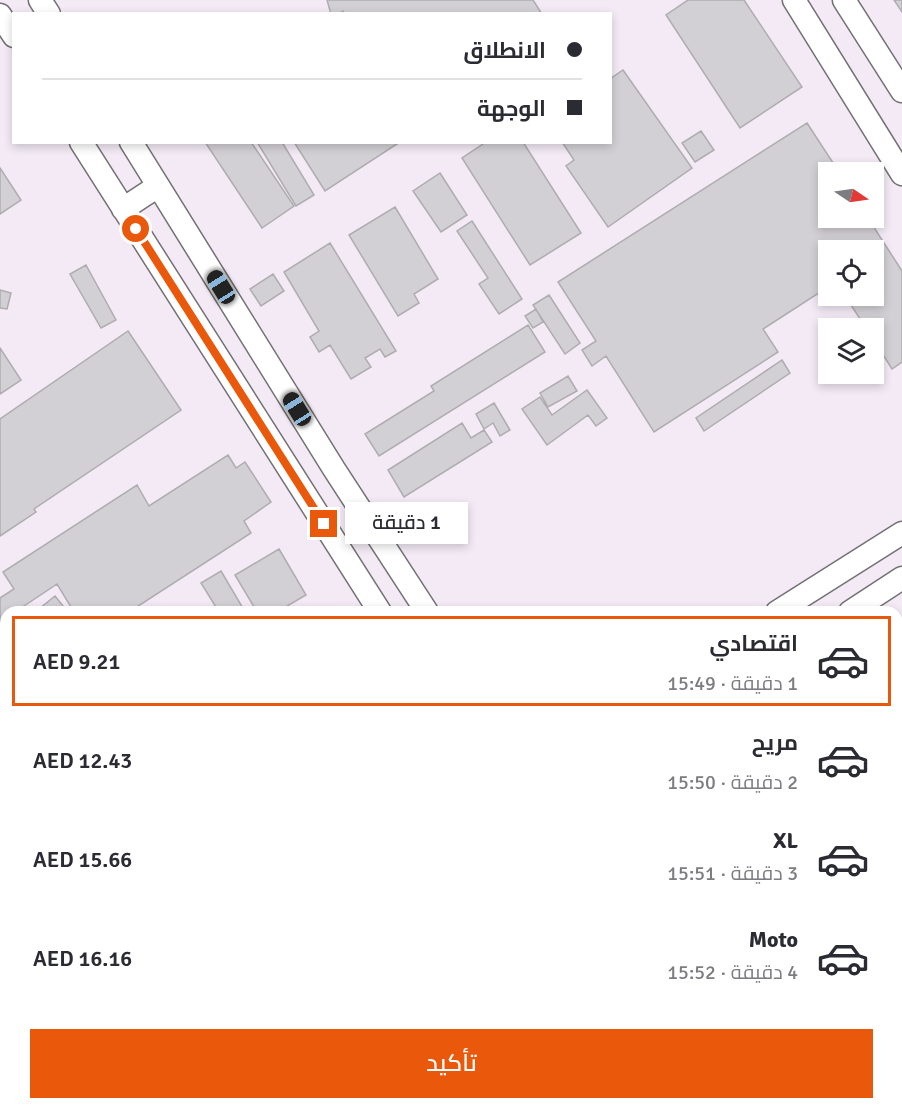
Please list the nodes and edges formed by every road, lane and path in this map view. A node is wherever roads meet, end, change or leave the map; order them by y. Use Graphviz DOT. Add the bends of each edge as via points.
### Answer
graph roads {
  1 [pos="794,0"];
  2 [pos="844,0"];
  3 [pos="0,15"];
  4 [pos="12,33"];
  5 [pos="902,91"];
  6 [pos="82,144"];
  7 [pos="132,144"];
  8 [pos="902,174"];
  9 [pos="158,186"];
  10 [pos="123,209"];
  11 [pos="334,470"];
  12 [pos="302,489"];
  13 [pos="902,532"];
  14 [pos="902,578"];
  15 [pos="376,606"];
  16 [pos="423,606"];
  17 [pos="786,606"];
  18 [pos="859,606"];
  1 -- 8 [label="street"];
  2 -- 5 [label="street"];
  3 -- 4 [label="street"];
  6 -- 10 [label="street"];
  7 -- 9 [label="street"];
  9 -- 10 [label="street"];
  9 -- 11 [label="street"];
  10 -- 12 [label="street"];
  11 -- 12 [label="street"];
  11 -- 16 [label="street"];
  12 -- 15 [label="street"];
  13 -- 17 [label="street"];
  14 -- 18 [label="street"];
}
